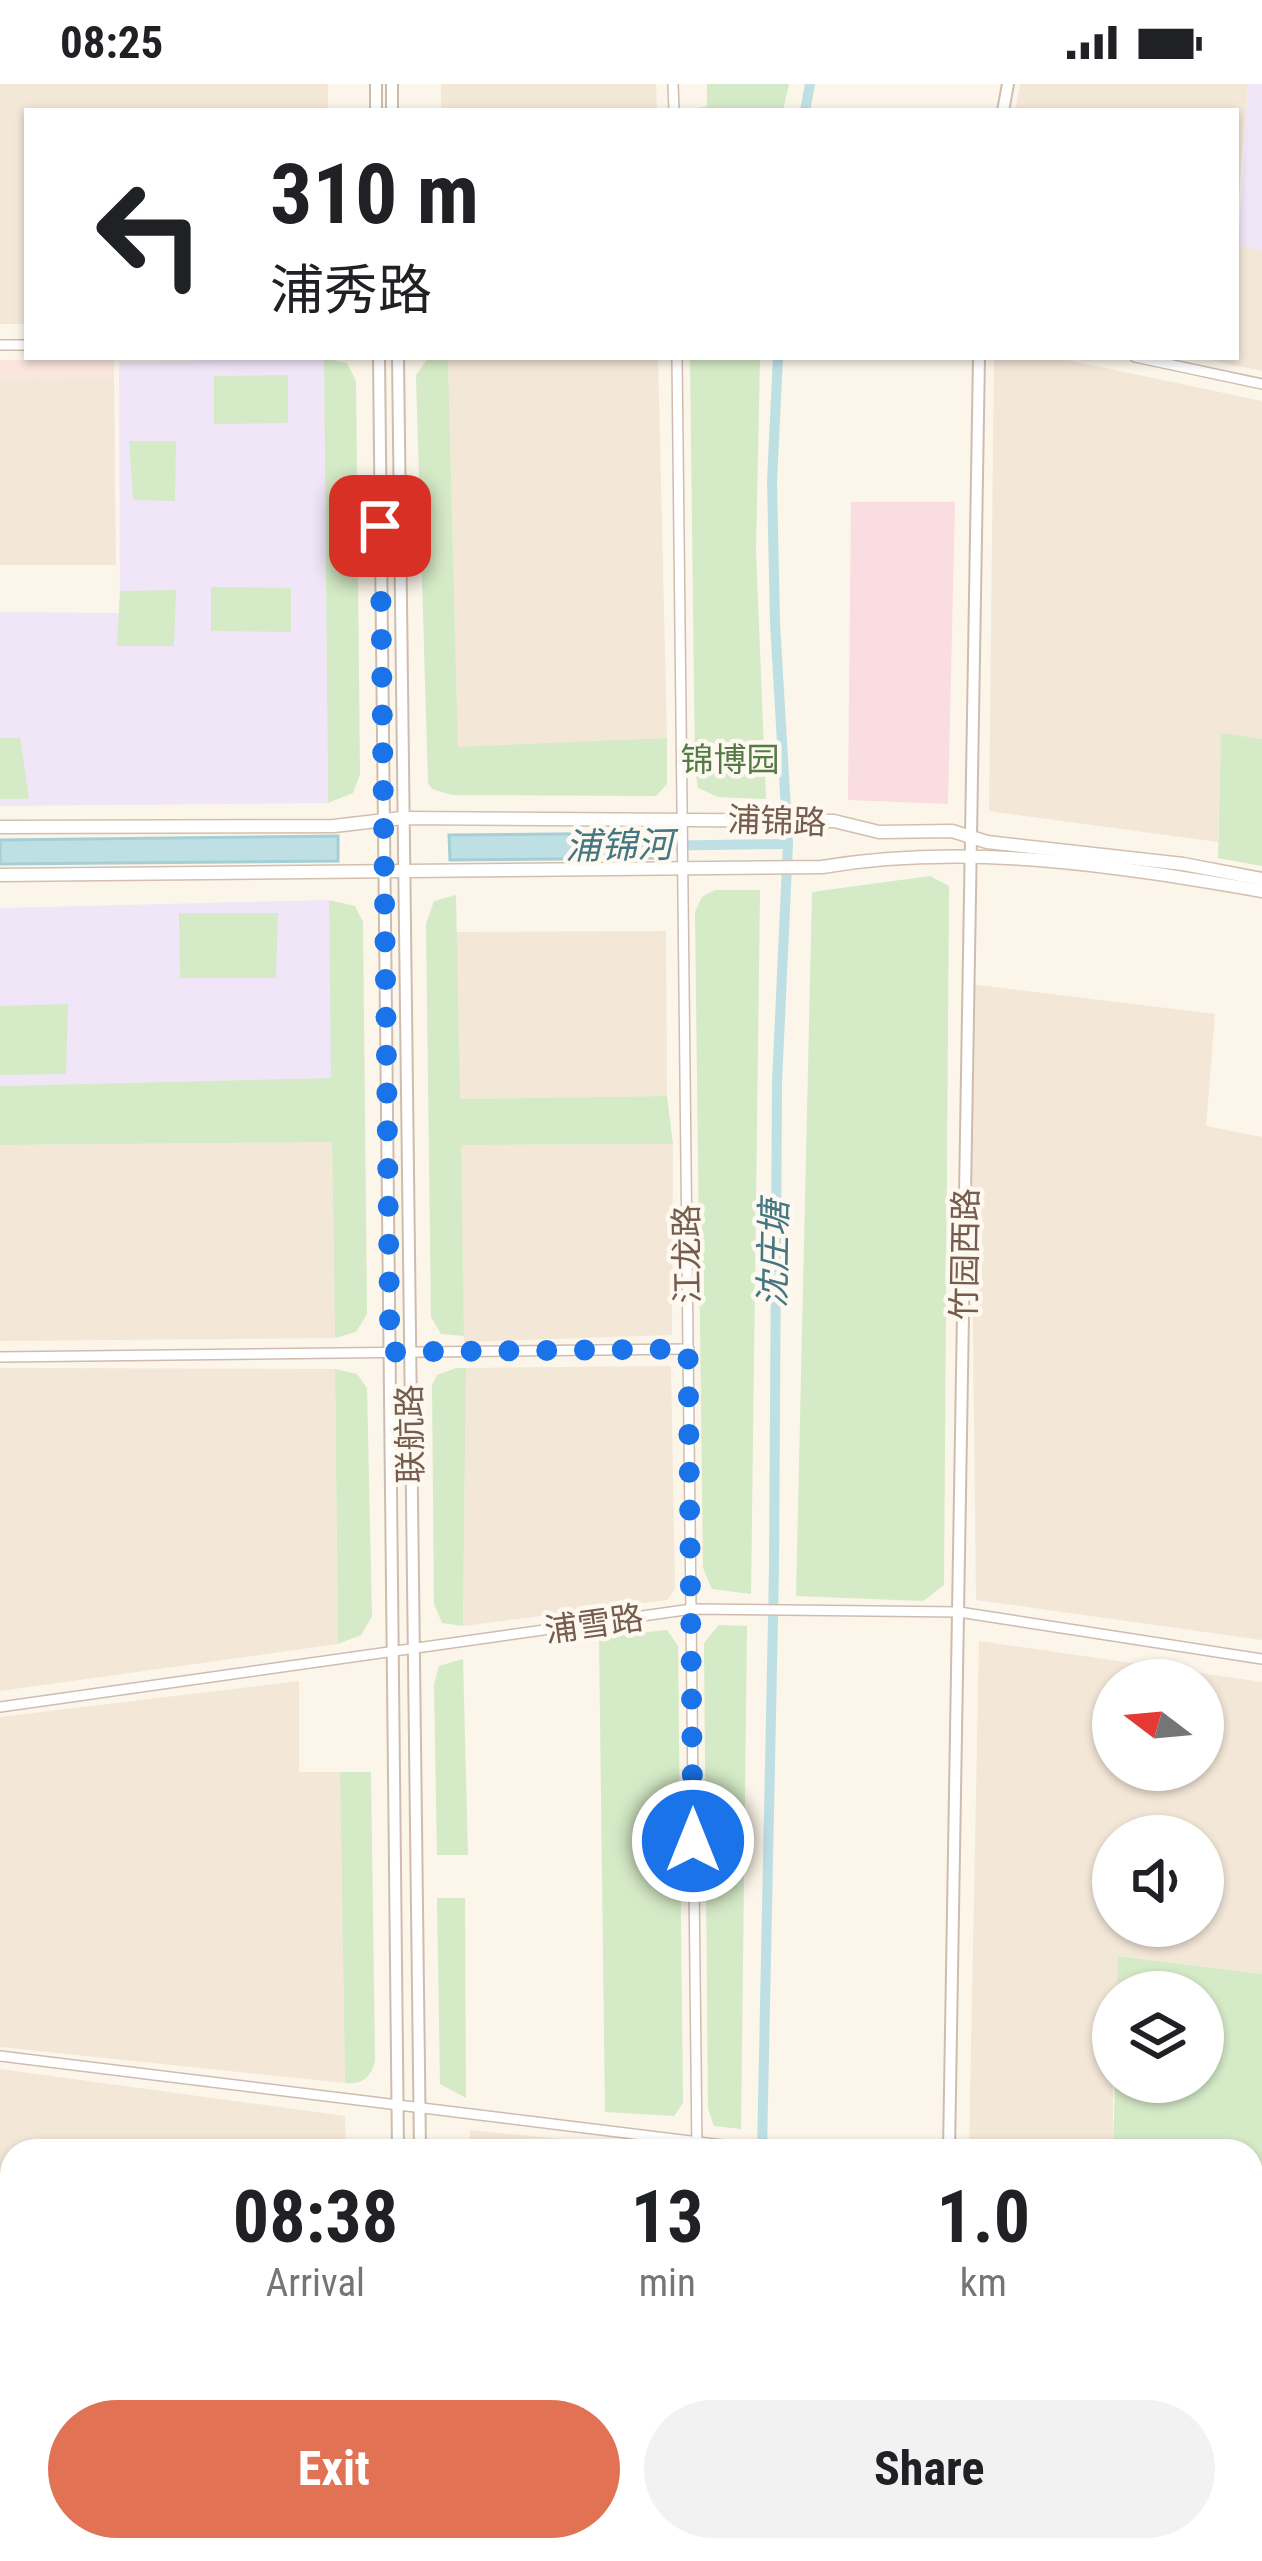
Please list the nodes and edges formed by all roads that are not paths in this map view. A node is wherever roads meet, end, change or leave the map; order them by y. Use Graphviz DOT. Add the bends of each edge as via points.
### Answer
graph roads {
  1 [pos="379,360"];
  2 [pos="398,360"];
  3 [pos="677,360"];
  4 [pos="979,360"];
  5 [pos="1149,360"];
  6 [pos="1262,384"];
  7 [pos="684,818"];
  8 [pos="402,825"];
  9 [pos="384,826"];
  10 [pos="0,827"];
  11 [pos="974,838"];
  12 [pos="972,856"];
  13 [pos="403,868"];
  14 [pos="684,868"];
  15 [pos="384,869"];
  16 [pos="0,875"];
  17 [pos="1262,879"];
  18 [pos="1262,890"];
  19 [pos="688,1349"];
  20 [pos="390,1352"];
  21 [pos="409,1353"];
  22 [pos="0,1357"];
  23 [pos="692,1610"];
  24 [pos="959,1612"];
  25 [pos="413,1649"];
  26 [pos="393,1652"];
  27 [pos="1262,1659"];
  28 [pos="0,1707"];
  29 [pos="0,2056"];
  30 [pos="398,2106"];
  31 [pos="419,2108"];
  32 [pos="398,2139"];
  33 [pos="419,2139"];
  34 [pos="646,2139"];
  35 [pos="697,2139"];
  36 [pos="949,2139"];
  1 -- 9 [label="street, 联航路"];
  2 -- 8 [label="street, 联航路"];
  3 -- 7 [label="street, 江龙路"];
  4 -- 11 [label="street, 竹园西路"];
  5 -- 6 [label="street"];
  7 -- 8 [label="main road, 浦锦路"];
  7 -- 11 [label="main road, 浦锦路" via="813,820"];
  7 -- 14 [label="street, 江龙路"];
  8 -- 9 [label="main road, 浦锦路"];
  8 -- 13 [label="street, 联航路"];
  9 -- 10 [label="main road, 浦锦路"];
  9 -- 15 [label="street, 联航路"];
  11 -- 12 [label="street, 竹园西路"];
  11 -- 17 [label="main road, 浦锦路"];
  12 -- 14 [label="main road, 浦锦路"];
  12 -- 18 [label="main road" via="1129,868"];
  12 -- 24 [label="street, 竹园西路"];
  13 -- 14 [label="main road, 浦锦路"];
  13 -- 15 [label="main road, 浦锦路"];
  13 -- 21 [label="street, 联航路"];
  14 -- 19 [label="street, 江龙路"];
  15 -- 16 [label="main road, 浦锦路"];
  15 -- 20 [label="street, 联航路"];
  19 -- 21 [label="street"];
  19 -- 23 [label="street, 江龙路"];
  20 -- 21 [label="street"];
  20 -- 22 [label="street"];
  20 -- 26 [label="street, 联航路"];
  21 -- 25 [label="street, 联航路"];
  23 -- 24 [label="street, 浦雪路"];
  23 -- 25 [label="street, 浦雪路"];
  23 -- 35 [label="street, 江龙路"];
  24 -- 27 [label="street, 浦雪路"];
  24 -- 36 [label="street, 竹园西路"];
  25 -- 26 [label="street, 浦雪路"];
  25 -- 31 [label="street, 联航路"];
  26 -- 28 [label="street, 浦雪路"];
  26 -- 30 [label="street, 联航路"];
  29 -- 30 [label="street"];
  30 -- 31 [label="street"];
  30 -- 32 [label="street, 联航路"];
  31 -- 33 [label="street, 联航路"];
  31 -- 34 [label="street"];
}
